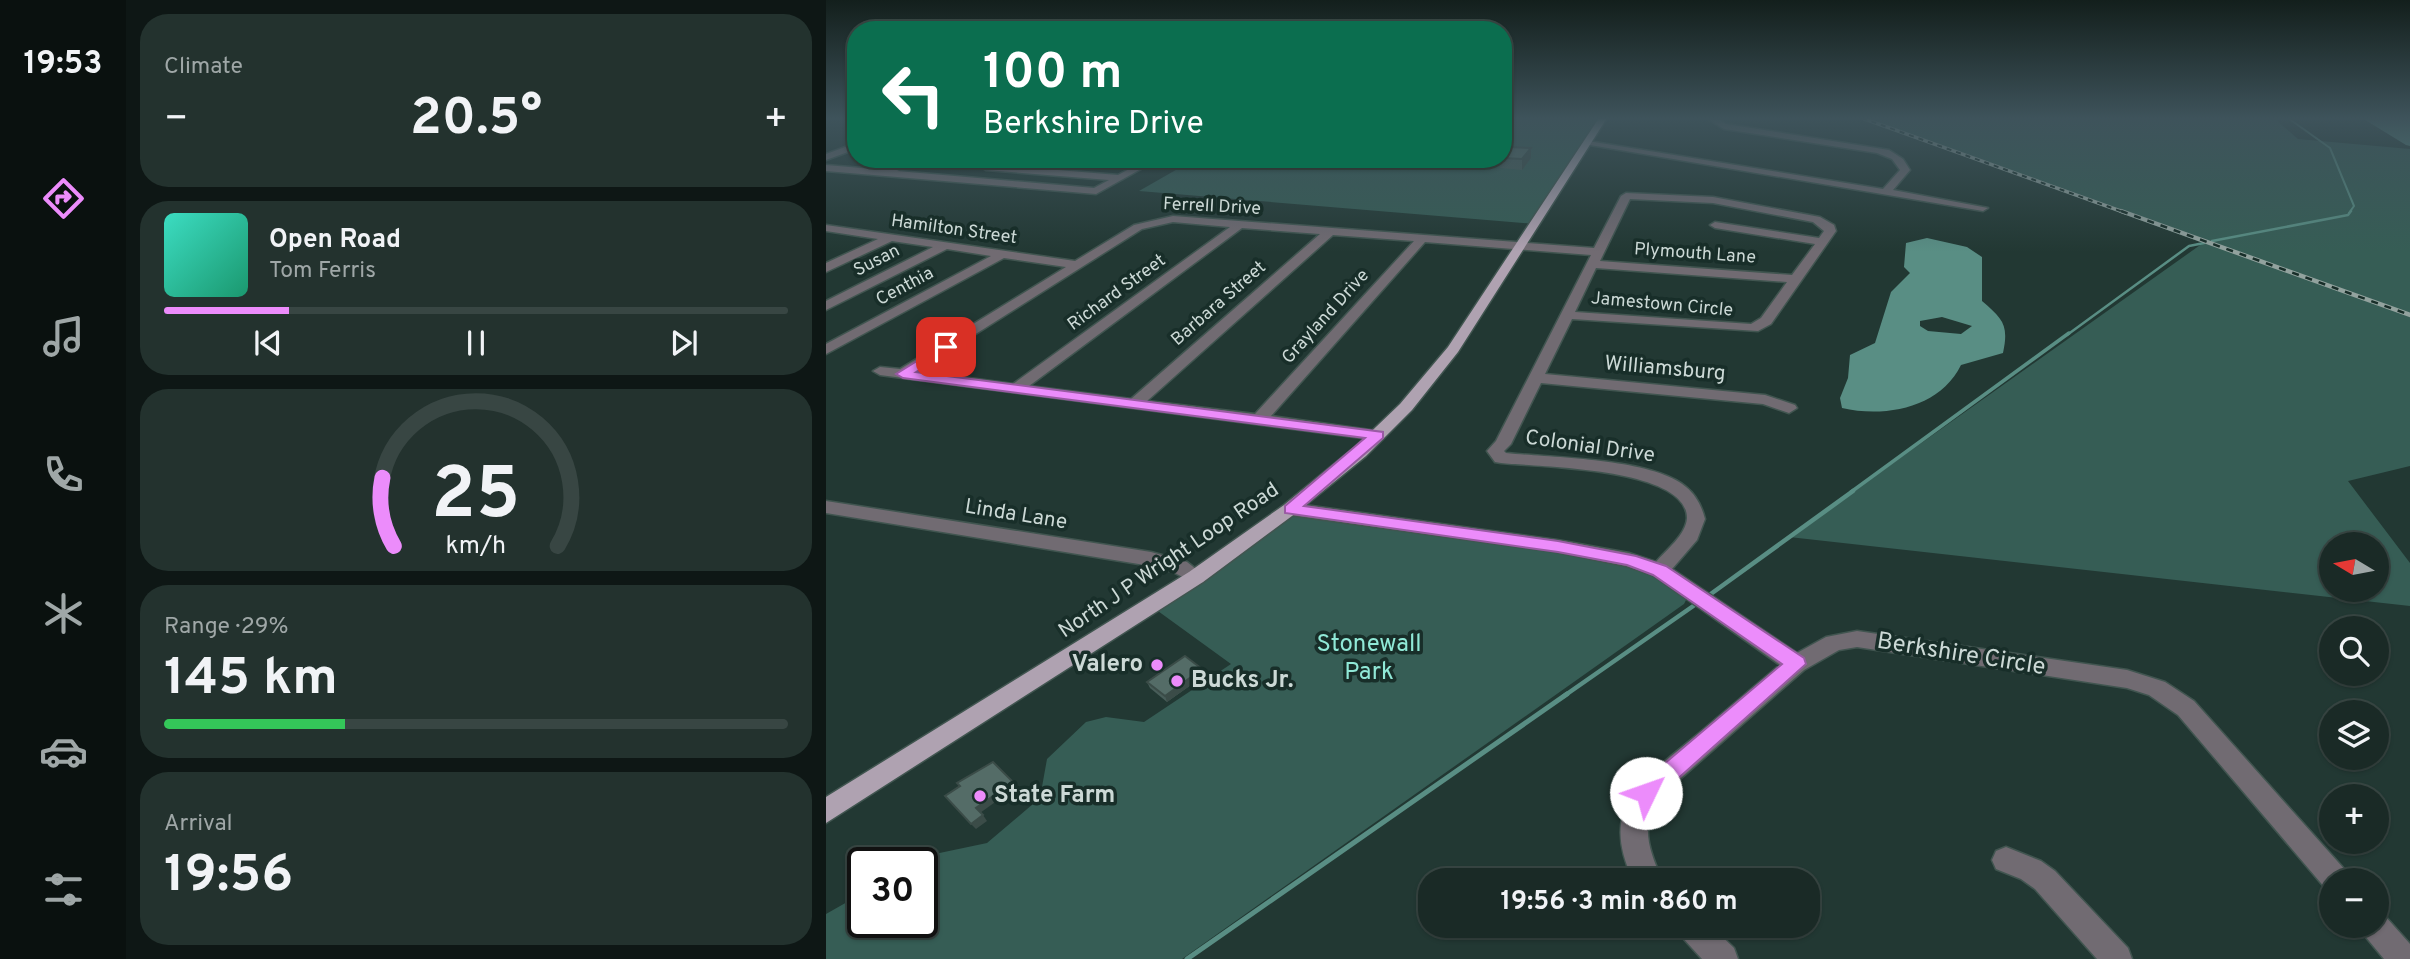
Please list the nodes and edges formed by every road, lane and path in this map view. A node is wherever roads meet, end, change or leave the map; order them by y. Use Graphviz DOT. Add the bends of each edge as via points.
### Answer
graph roads {
  1 [pos="1576,163"];
  2 [pos="1704,163"];
  3 [pos="1903,163"];
  4 [pos="826,168"];
  5 [pos="898,168"];
  6 [pos="984,168"];
  7 [pos="998,168"];
  8 [pos="1139,168"];
  9 [pos="886,173"];
  10 [pos="1121,178"];
  11 [pos="959,179"];
  12 [pos="1886,192"];
  13 [pos="1983,208"];
  14 [pos="1239,225"];
  15 [pos="1715,225"];
  16 [pos="832,229"];
  17 [pos="1329,232"];
  18 [pos="826,235"];
  19 [pos="890,238"];
  20 [pos="1421,240"];
  21 [pos="1823,242"];
  22 [pos="943,247"];
  23 [pos="1520,248"];
  24 [pos="1001,255"];
  25 [pos="1595,258"];
  26 [pos="1076,265"];
  27 [pos="826,268"];
  28 [pos="1796,279"];
  29 [pos="826,306"];
  30 [pos="1566,315"];
  31 [pos="826,350"];
  32 [pos="880,371"];
  33 [pos="903,374"];
  34 [pos="1536,378"];
  35 [pos="1015,389"];
  36 [pos="1134,404"];
  37 [pos="1789,408"];
  38 [pos="1259,420"];
  39 [pos="1378,435"];
  40 [pos="826,507"];
  41 [pos="1290,509"];
  42 [pos="1660,570"];
  43 [pos="1196,577"];
  44 [pos="1796,664"];
  45 [pos="826,811"];
  46 [pos="2006,860"];
  47 [pos="1643,868"];
  48 [pos="2326,868"];
  49 [pos="1703,938"];
  50 [pos="2385,938"];
  51 [pos="1723,959"];
  52 [pos="2117,959"];
  53 [pos="2403,959"];
  1 -- 23 [label="main road, North J P Wright Loop Road"];
  2 -- 12 [label="street"];
  3 -- 12 [label="street" via="1905,170"];
  4 -- 9 [label="street"];
  5 -- 9 [label="street"];
  6 -- 11 [label="street"];
  7 -- 10 [label="street"];
  8 -- 10 [label="street"];
  9 -- 11 [label="street"];
  10 -- 11 [label="street" via="1096,191"];
  12 -- 13 [label="street"];
  14 -- 17 [label="street, Ferrell Drive"];
  14 -- 26 [label="street, Ferrell Drive" via="1155,220"];
  14 -- 35 [label="street, Richard Street"];
  15 -- 21 [label="street"];
  16 -- 18 [label="street"];
  16 -- 19 [label="street, Hamilton Street"];
  17 -- 20 [label="street, Ferrell Drive"];
  17 -- 36 [label="street, Barbara Street"];
  19 -- 22 [label="street, Hamilton Street"];
  19 -- 27 [label="street"];
  20 -- 23 [label="street, Ferrell Drive"];
  20 -- 38 [label="street, Grayland Drive"];
  21 -- 25 [label="street, Colonial Drive" via="1830,227 1816,219 1713,200 1626,196"];
  21 -- 28 [label="street, Jamestown Circle"];
  22 -- 24 [label="street, Hamilton Street"];
  22 -- 29 [label="street, Susan"];
  23 -- 25 [label="street"];
  23 -- 39 [label="main road, North J P Wright Loop Road" via="1452,351"];
  24 -- 26 [label="street, Hamilton Street"];
  24 -- 31 [label="street, Centhia"];
  25 -- 28 [label="street, Plymouth Lane"];
  25 -- 30 [label="street, Colonial Drive"];
  26 -- 33 [label="street, Ferrell Drive"];
  28 -- 30 [label="street, Jamestown Circle" via="1766,321 1753,328"];
  30 -- 34 [label="street, Colonial Drive"];
  32 -- 33 [label="street"];
  33 -- 35 [label="street"];
  34 -- 37 [label="street, Williamsburg" via="1765,400"];
  34 -- 42 [label="street, Colonial Drive" via="1503,444 1495,451 1501,458 1643,475 1677,488 1689,500 1696,519 1690,536"];
  35 -- 36 [label="street"];
  36 -- 38 [label="street"];
  38 -- 39 [label="street"];
  39 -- 41 [label="main road, North J P Wright Loop Road"];
  40 -- 43 [label="street, Linda Lane" via="1151,559 1181,567"];
  41 -- 42 [label="street" via="1571,548"];
  41 -- 43 [label="main road, North J P Wright Loop Road"];
  42 -- 44 [label="street"];
  43 -- 45 [label="main road, North J P Wright Loop Road"];
  44 -- 47 [label="street, Berkshire Circle" via="1646,793 1637,809 1633,845"];
  44 -- 48 [label="street, Berkshire Circle" via="1834,643 1857,639 2144,683 2186,708"];
  46 -- 52 [label="street" via="2045,880"];
  49 -- 51 [label="street"];
  50 -- 53 [label="street"];
}
